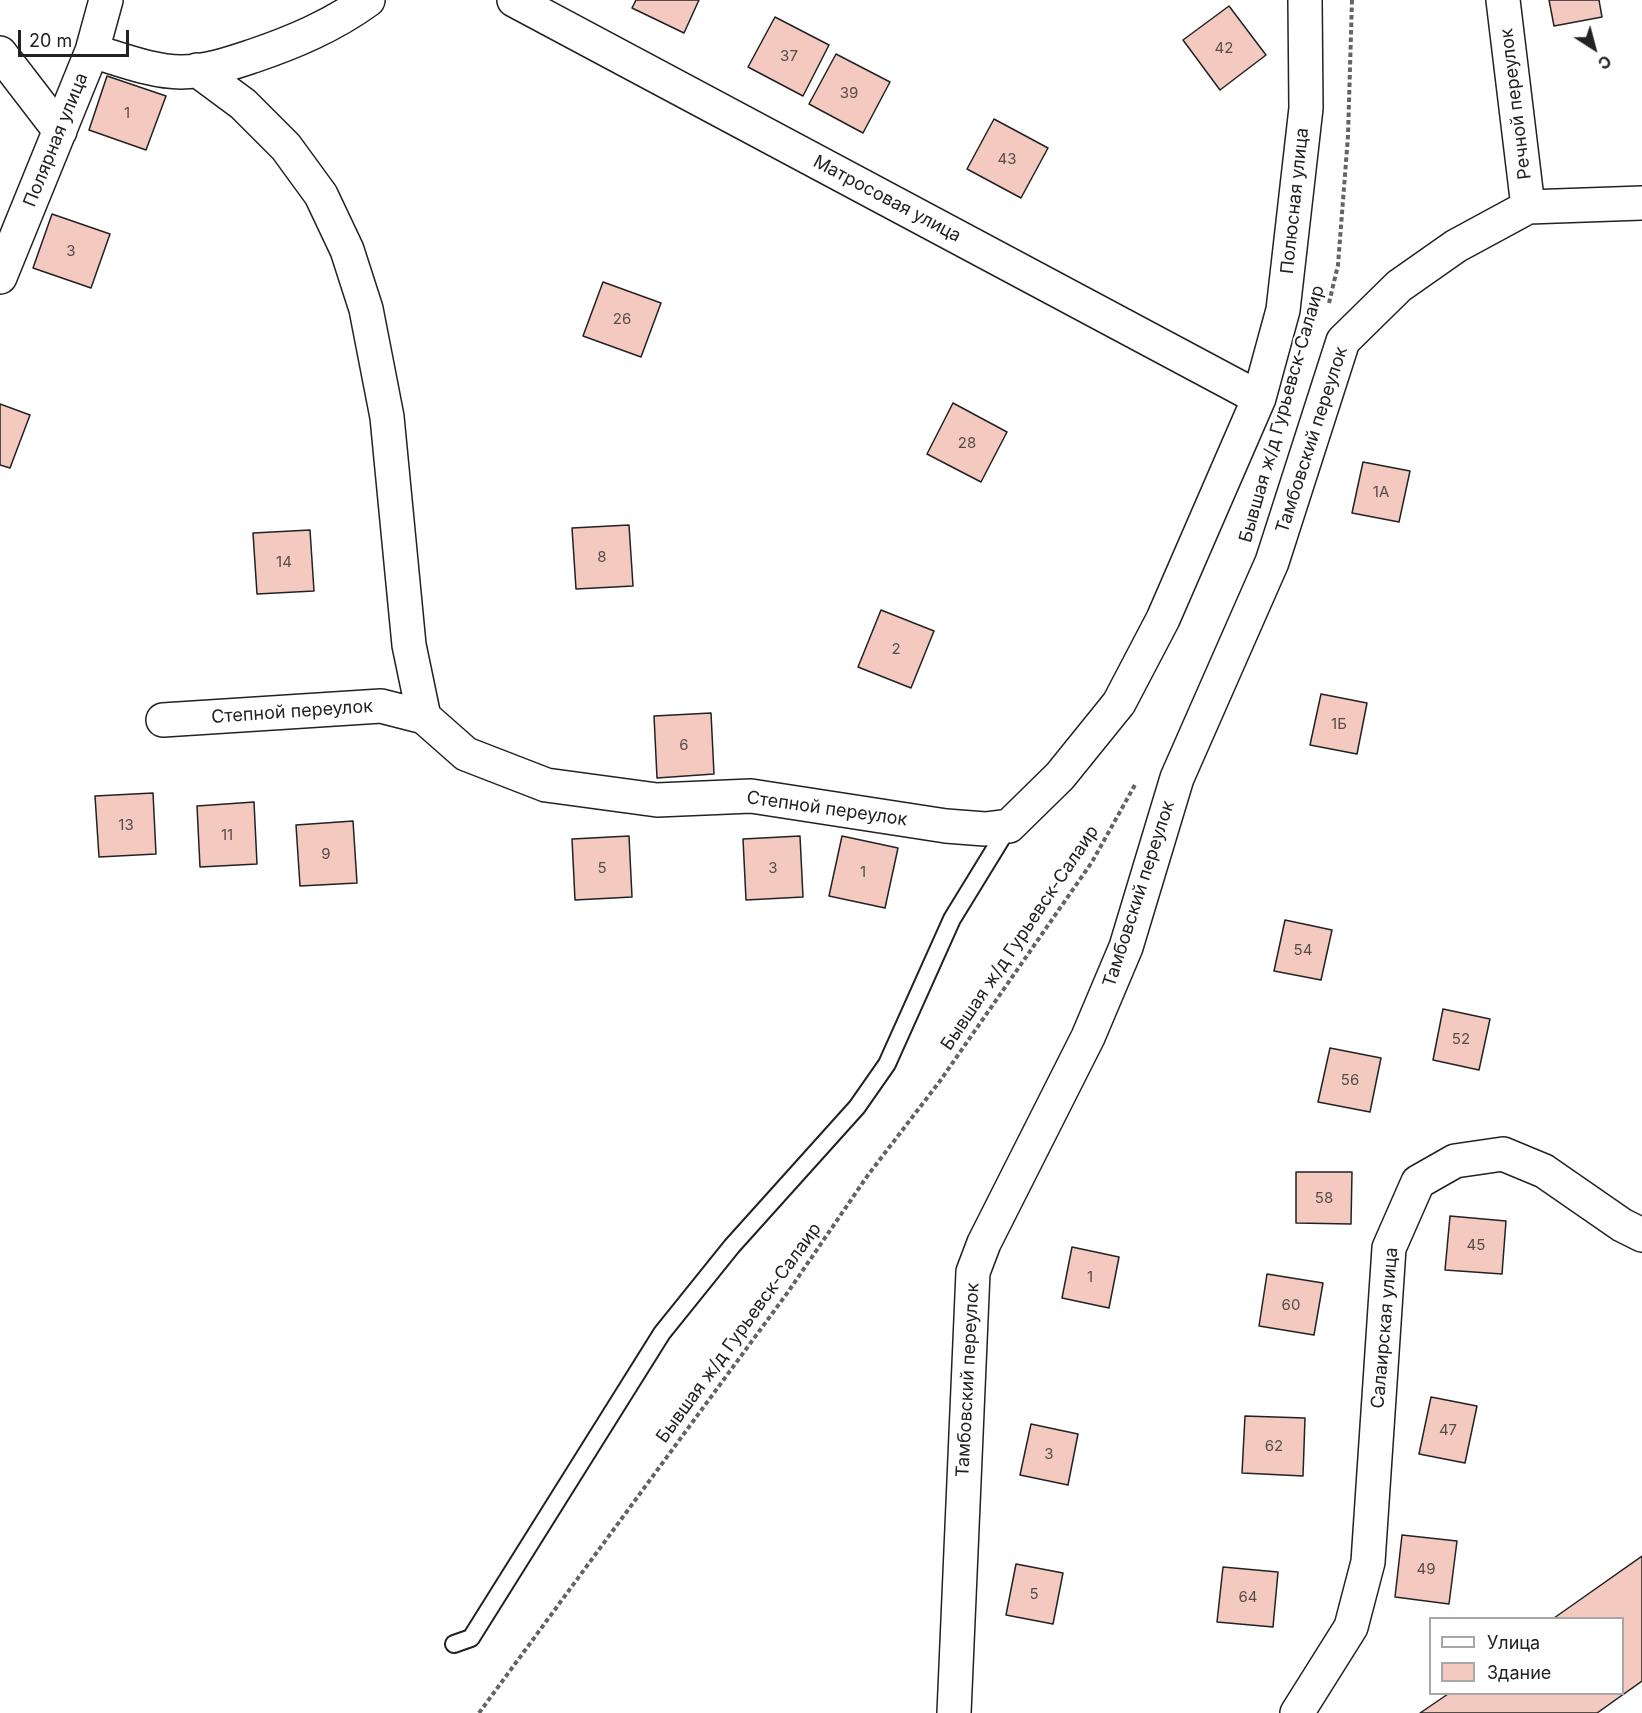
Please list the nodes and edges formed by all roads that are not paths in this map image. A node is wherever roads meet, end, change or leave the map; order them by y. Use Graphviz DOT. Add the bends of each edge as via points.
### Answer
graph roads {
  1 [pos="106,0"];
  2 [pos="368,0"];
  3 [pos="514,0"];
  4 [pos="1305,0"];
  5 [pos="1503,0"];
  6 [pos="92,51"];
  7 [pos="0,53"];
  8 [pos="197,70"];
  9 [pos="60,131"];
  10 [pos="1642,202"];
  11 [pos="1528,207"];
  12 [pos="0,277"];
  13 [pos="1259,398"];
  14 [pos="424,717"];
  15 [pos="163,720"];
  16 [pos="1009,826"];
  17 [pos="1642,1235"];
  18 [pos="454,1644"];
  19 [pos="954,1713"];
  20 [pos="1297,1713"];
  1 -- 6 [label="street, Полярная улица"];
  2 -- 8 [label="street" via="296,41 218,68"];
  3 -- 13 [label="street, Матросовая улица"];
  4 -- 13 [label="street, Полюсная улица" via="1306,108 1283,310"];
  5 -- 11 [label="street, Речной переулок"];
  6 -- 8 [label="street" via="154,68"];
  6 -- 9 [label="street, Полярная улица"];
  7 -- 9 [label="street"];
  8 -- 14 [label="street" via="243,104 286,147 321,195 347,250 366,309 387,417 409,645"];
  9 -- 12 [label="street, Полярная улица"];
  10 -- 11 [label="street"];
  11 -- 19 [label="street, Тамбовский переулок" via="1456,246 1399,286 1343,341 1272,562 1178,778 1126,947 1088,1037 984,1243 973,1272"];
  13 -- 16 [label="street, Полюсная улица" via="1163,619 1119,703 1060,776"];
  14 -- 15 [label="street, Степной переулок" via="381,706"];
  14 -- 16 [label="street, Степной переулок" via="466,754 546,785 657,800 751,796 946,826"];
  16 -- 18 [label="lane" via="952,920 887,1064 857,1107 732,1246 662,1333 471,1638"];
  17 -- 20 [label="street, Салаирская улица" via="1544,1172 1503,1154 1455,1161 1418,1182 1389,1248 1368,1562 1352,1627"];
}
